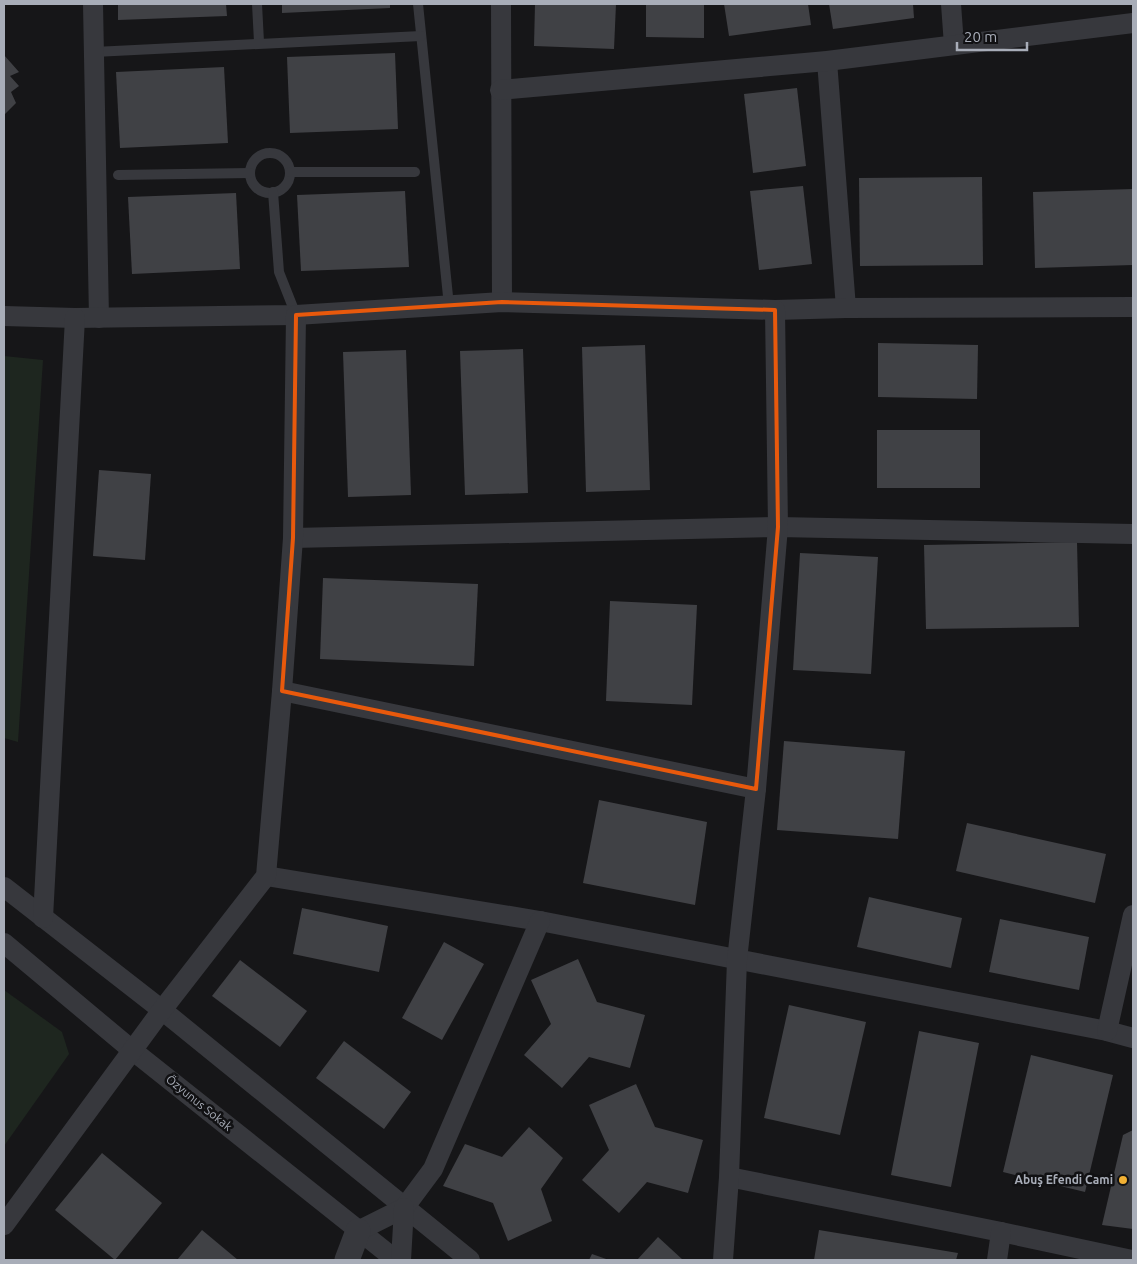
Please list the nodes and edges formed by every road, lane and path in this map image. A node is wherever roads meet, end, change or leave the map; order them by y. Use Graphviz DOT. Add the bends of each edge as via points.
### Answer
graph roads {
  1 [pos="93,4"];
  2 [pos="257,4"];
  3 [pos="418,4"];
  4 [pos="500,4"];
  5 [pos="951,4"];
  6 [pos="1133,23"];
  7 [pos="422,36"];
  8 [pos="259,42"];
  9 [pos="954,45"];
  10 [pos="94,52"];
  11 [pos="827,61"];
  12 [pos="500,90"];
  13 [pos="290,172"];
  14 [pos="415,172"];
  15 [pos="250,173"];
  16 [pos="118,176"];
  17 [pos="273,192"];
  18 [pos="502,302"];
  19 [pos="449,306"];
  20 [pos="1133,307"];
  21 [pos="846,308"];
  22 [pos="775,310"];
  23 [pos="296,315"];
  24 [pos="4,316"];
  25 [pos="75,318"];
  26 [pos="99,318"];
  27 [pos="778,527"];
  28 [pos="1133,534"];
  29 [pos="293,538"];
  30 [pos="282,691"];
  31 [pos="756,789"];
  32 [pos="266,876"];
  33 [pos="4,887"];
  34 [pos="1133,915"];
  35 [pos="43,918"];
  36 [pos="540,921"];
  37 [pos="4,943"];
  38 [pos="737,960"];
  39 [pos="162,1010"];
  40 [pos="1107,1031"];
  41 [pos="1133,1038"];
  42 [pos="132,1050"];
  43 [pos="729,1177"];
  44 [pos="404,1208"];
  45 [pos="4,1225"];
  46 [pos="358,1230"];
  47 [pos="1001,1232"];
  48 [pos="347,1260"];
  49 [pos="396,1260"];
  50 [pos="401,1260"];
  51 [pos="470,1260"];
  52 [pos="723,1260"];
  53 [pos="997,1260"];
  54 [pos="1132,1260"];
  1 -- 10 [label="street"];
  2 -- 8 [label="lane"];
  3 -- 7 [label="lane"];
  4 -- 12 [label="street"];
  5 -- 9 [label="street"];
  6 -- 9 [label="street"];
  7 -- 8 [label="lane"];
  7 -- 19 [label="lane"];
  8 -- 10 [label="lane"];
  9 -- 11 [label="street"];
  10 -- 26 [label="street"];
  11 -- 12 [label="street"];
  11 -- 21 [label="street"];
  12 -- 18 [label="street"];
  13 -- 14 [label="lane"];
  13 -- 15 [label="lane" via="285,160 273,153 254,160"];
  13 -- 17 [label="lane" via="285,185"];
  15 -- 16 [label="lane"];
  15 -- 17 [label="lane" via="254,186"];
  17 -- 23 [label="lane" via="279,272"];
  18 -- 19 [label="street"];
  18 -- 22 [label="street"];
  19 -- 23 [label="street"];
  20 -- 21 [label="street"];
  21 -- 22 [label="street"];
  22 -- 27 [label="street"];
  23 -- 26 [label="street"];
  23 -- 29 [label="street"];
  24 -- 25 [label="street"];
  25 -- 26 [label="street"];
  25 -- 35 [label="street"];
  27 -- 28 [label="street"];
  27 -- 29 [label="street"];
  27 -- 31 [label="street"];
  29 -- 30 [label="street"];
  30 -- 31 [label="street"];
  30 -- 32 [label="street"];
  31 -- 38 [label="street"];
  32 -- 36 [label="street"];
  32 -- 39 [label="street"];
  33 -- 35 [label="street"];
  34 -- 40 [label="street"];
  35 -- 39 [label="street"];
  36 -- 38 [label="street"];
  36 -- 44 [label="street" via="433,1169"];
  37 -- 42 [label="street, Özyunus Sokak"];
  38 -- 40 [label="street"];
  38 -- 43 [label="street"];
  39 -- 42 [label="street"];
  39 -- 44 [label="street"];
  40 -- 41 [label="street"];
  42 -- 45 [label="street"];
  42 -- 46 [label="street, Özyunus Sokak"];
  43 -- 47 [label="street"];
  43 -- 52 [label="street"];
  44 -- 46 [label="street"];
  44 -- 50 [label="street"];
  44 -- 51 [label="street"];
  46 -- 48 [label="street"];
  46 -- 49 [label="street, Özyunus Sokak"];
  47 -- 53 [label="street"];
  47 -- 54 [label="street"];
}
